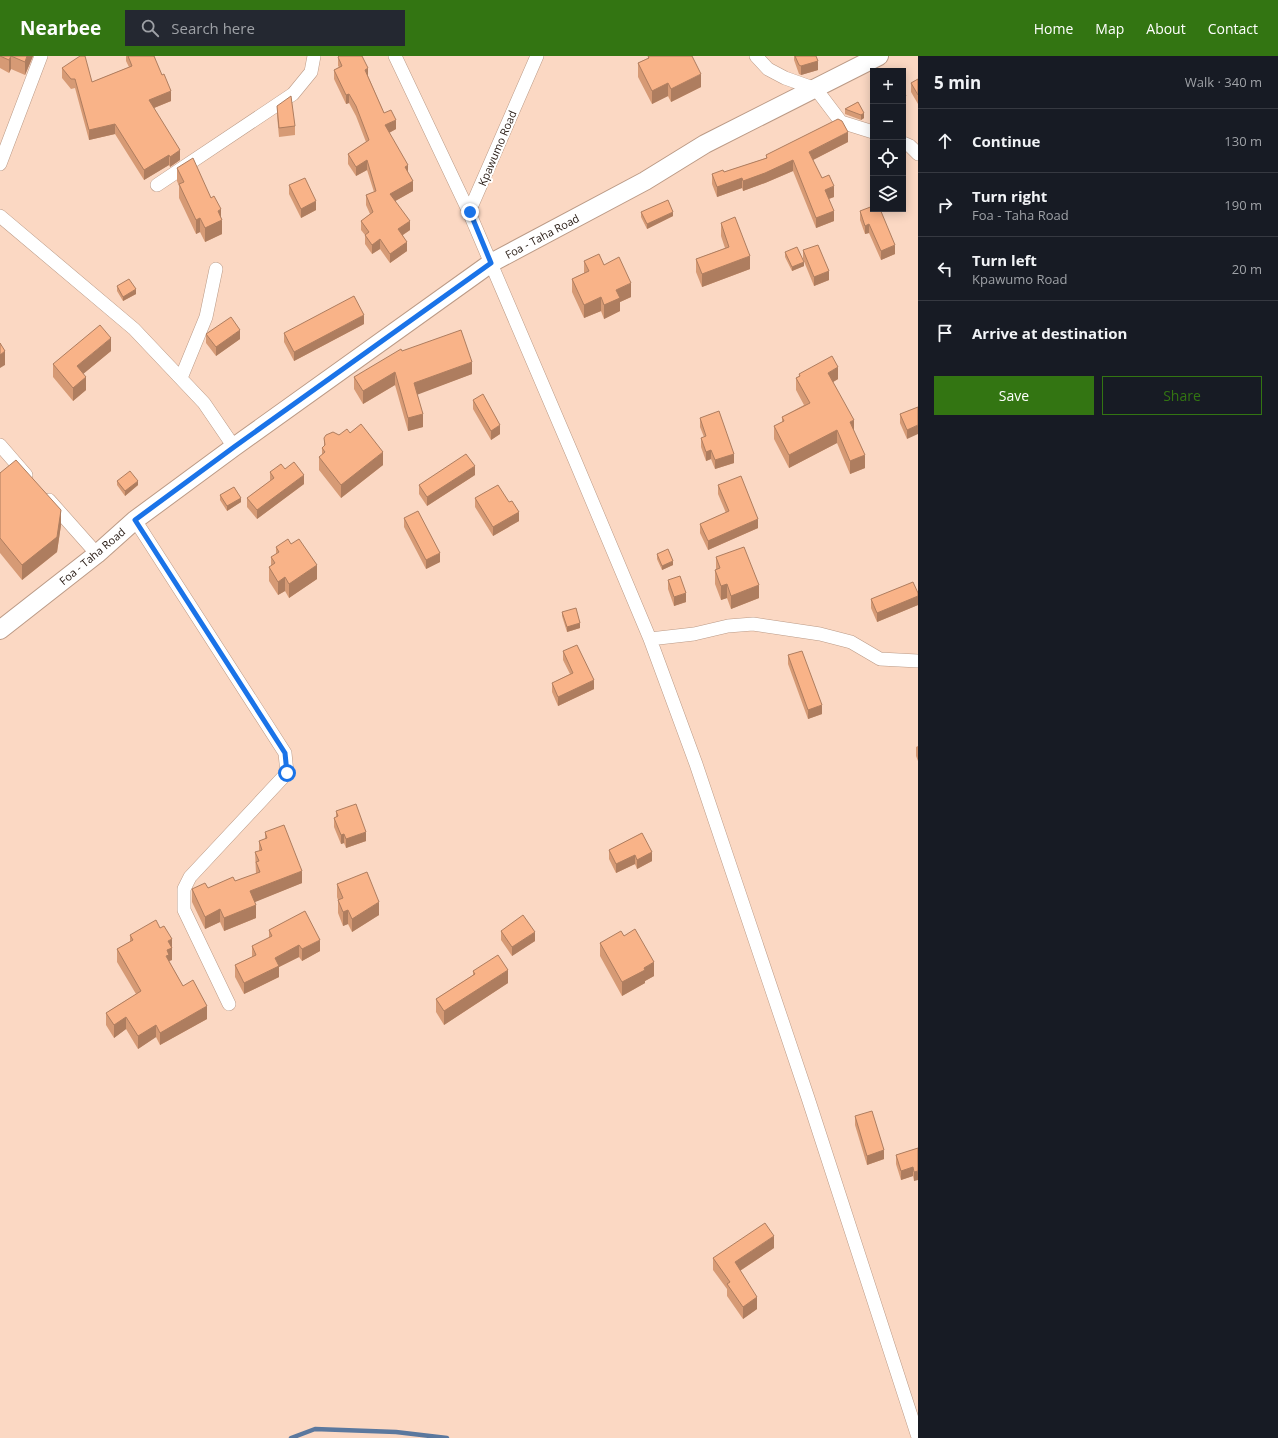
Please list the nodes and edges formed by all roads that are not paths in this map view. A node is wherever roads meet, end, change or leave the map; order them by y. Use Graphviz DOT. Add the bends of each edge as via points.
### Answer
graph roads {
  1 [pos="41,56"];
  2 [pos="314,56"];
  3 [pos="395,56"];
  4 [pos="537,56"];
  5 [pos="756,56"];
  6 [pos="879,56"];
  7 [pos="816,89"];
  8 [pos="870,131"];
  9 [pos="906,144"];
  10 [pos="918,154"];
  11 [pos="0,164"];
  12 [pos="157,185"];
  13 [pos="470,212"];
  14 [pos="0,216"];
  15 [pos="491,263"];
  16 [pos="216,269"];
  17 [pos="180,378"];
  18 [pos="0,445"];
  19 [pos="234,447"];
  20 [pos="135,520"];
  21 [pos="97,554"];
  22 [pos="0,630"];
  23 [pos="650,638"];
  24 [pos="918,661"];
  25 [pos="229,1004"];
  26 [pos="918,1438"];
  1 -- 11 [label="street"];
  2 -- 12 [label="street" via="311,72 293,94"];
  3 -- 13 [label="street"];
  4 -- 13 [label="street, Kpawumo Road"];
  5 -- 7 [label="street" via="768,68 785,78"];
  6 -- 7 [label="street, Foa - Taha Road"];
  7 -- 8 [label="street" via="841,122"];
  7 -- 15 [label="street, Foa - Taha Road" via="705,144 645,181"];
  9 -- 10 [label="street"];
  13 -- 15 [label="street"];
  14 -- 17 [label="street" via="134,329"];
  15 -- 19 [label="street, Foa - Taha Road"];
  15 -- 23 [label="street"];
  16 -- 17 [label="street" via="206,317"];
  17 -- 19 [label="street" via="204,403"];
  18 -- 21 [label="street"];
  19 -- 20 [label="street, Foa - Taha Road"];
  20 -- 21 [label="street, Foa - Taha Road"];
  20 -- 25 [label="street" via="285,753 287,773 190,877 184,889 184,910"];
  21 -- 22 [label="street, Foa - Taha Road"];
  23 -- 24 [label="street" via="753,624 820,634 852,642 880,659"];
  23 -- 26 [label="street" via="709,802"];
}
